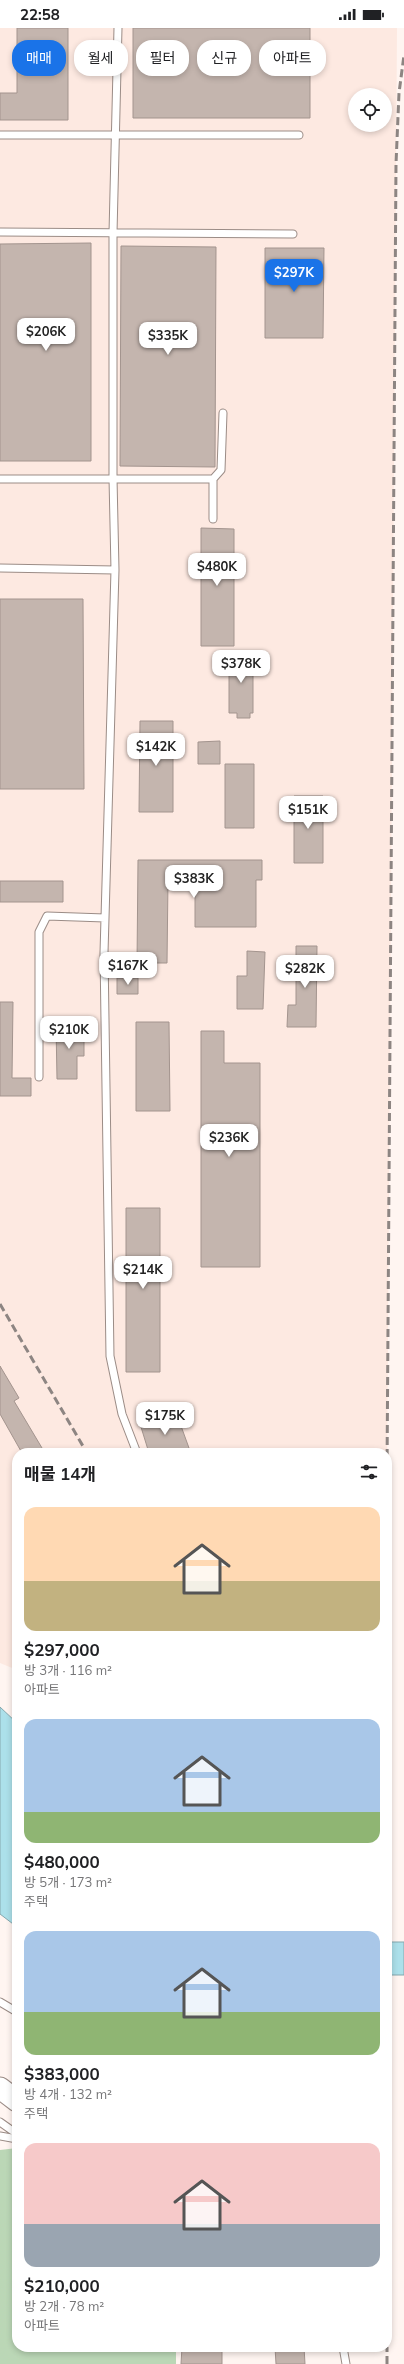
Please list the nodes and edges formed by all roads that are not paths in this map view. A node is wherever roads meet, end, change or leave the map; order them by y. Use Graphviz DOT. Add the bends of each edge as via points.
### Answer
graph roads {
  1 [pos="118,28"];
  2 [pos="116,134"];
  3 [pos="0,135"];
  4 [pos="299,135"];
  5 [pos="0,232"];
  6 [pos="113,233"];
  7 [pos="293,234"];
  8 [pos="223,413"];
  9 [pos="113,478"];
  10 [pos="0,479"];
  11 [pos="213,479"];
  12 [pos="214,519"];
  13 [pos="0,568"];
  14 [pos="115,570"];
  15 [pos="105,918"];
  16 [pos="39,1077"];
  17 [pos="135,1448"];
  18 [pos="0,2002"];
  19 [pos="12,2009"];
  20 [pos="0,2088"];
  21 [pos="12,2097"];
  22 [pos="0,2122"];
  23 [pos="12,2130"];
  24 [pos="0,2136"];
  25 [pos="12,2138"];
  26 [pos="344,2352"];
  27 [pos="346,2364"];
  1 -- 2 [label="lane"];
  2 -- 3 [label="lane"];
  2 -- 4 [label="lane"];
  2 -- 6 [label="lane"];
  5 -- 6 [label="lane"];
  6 -- 7 [label="lane"];
  6 -- 9 [label="lane"];
  8 -- 11 [label="lane" via="221,470"];
  9 -- 10 [label="lane"];
  9 -- 11 [label="lane"];
  9 -- 14 [label="lane"];
  11 -- 12 [label="lane"];
  13 -- 14 [label="lane"];
  14 -- 15 [label="lane"];
  15 -- 16 [label="lane" via="47,916 39,932"];
  15 -- 17 [label="lane" via="110,1356 122,1414"];
  18 -- 19 [label="lane"];
  20 -- 21 [label="street"];
  22 -- 23 [label="lane"];
  24 -- 25 [label="lane"];
  26 -- 27 [label="lane"];
}
